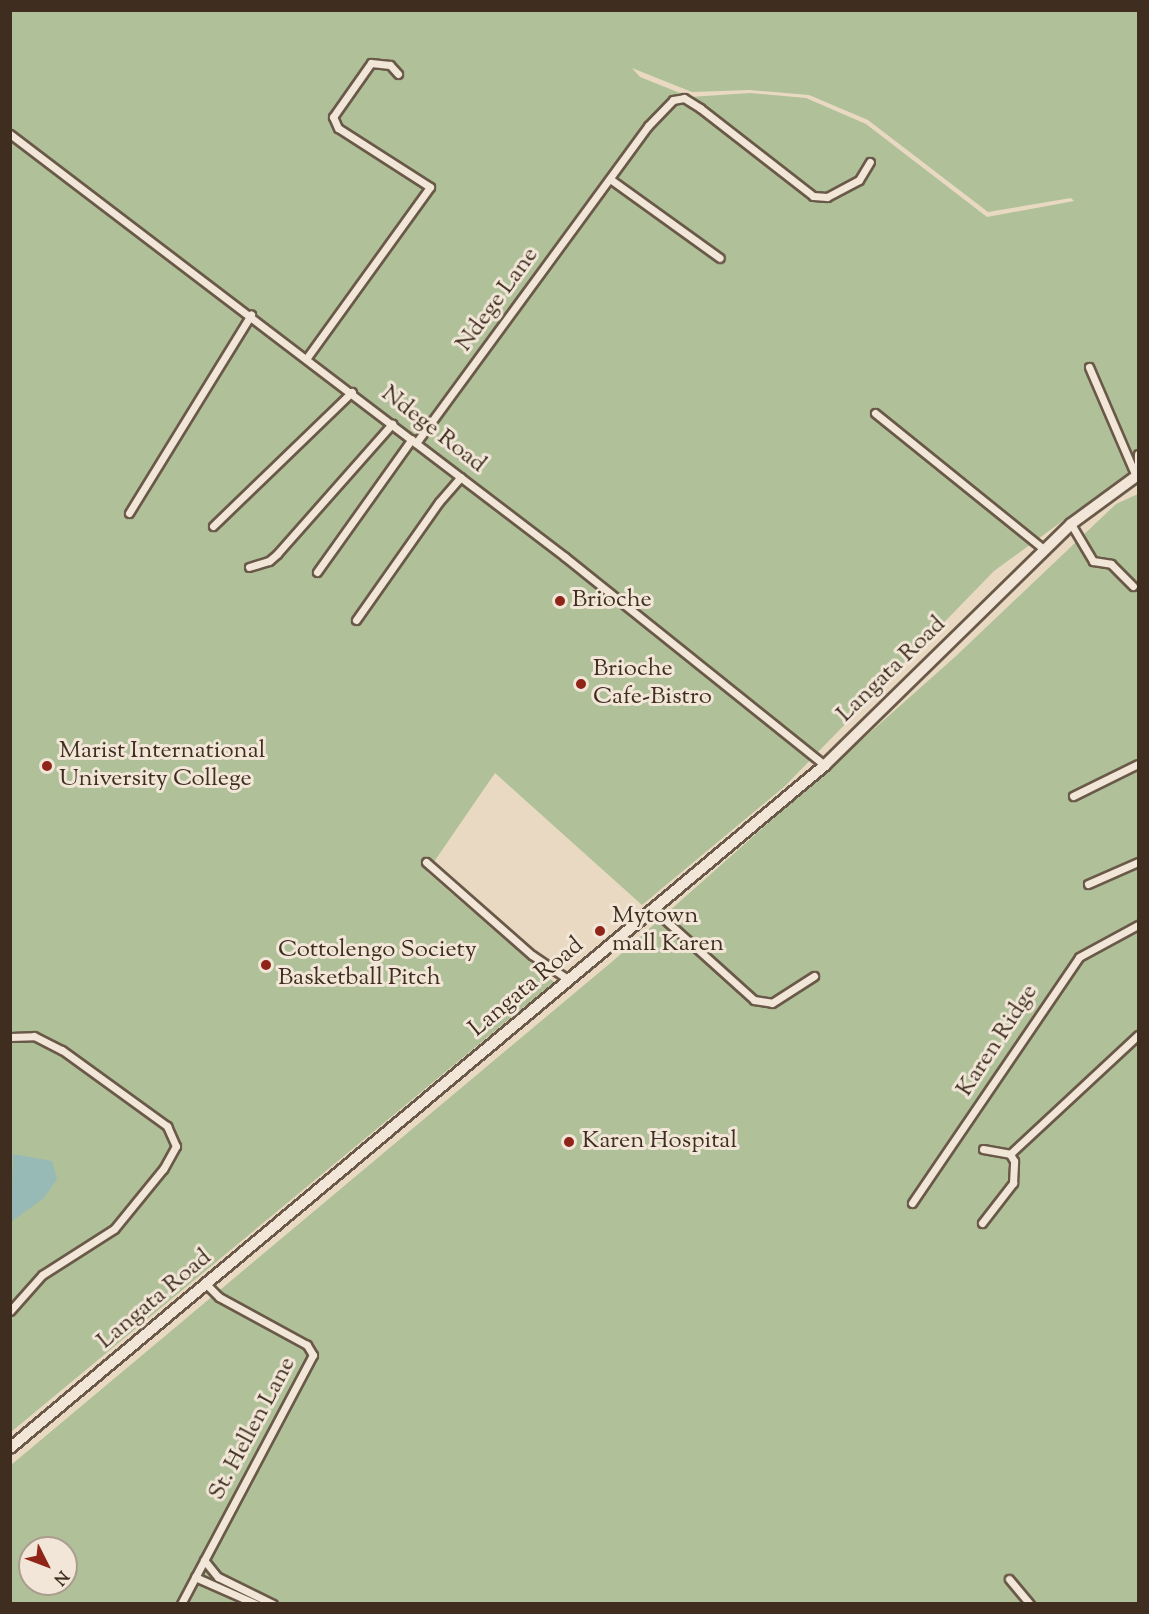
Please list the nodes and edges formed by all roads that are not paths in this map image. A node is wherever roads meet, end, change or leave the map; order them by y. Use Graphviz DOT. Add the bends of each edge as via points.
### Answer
graph roads {
  1 [pos="398,74"];
  2 [pos="10,134"];
  3 [pos="870,162"];
  4 [pos="610,179"];
  5 [pos="720,258"];
  6 [pos="251,315"];
  7 [pos="306,359"];
  8 [pos="1089,367"];
  9 [pos="352,392"];
  10 [pos="875,413"];
  11 [pos="392,424"];
  12 [pos="414,441"];
  13 [pos="1138,454"];
  14 [pos="1138,472"];
  15 [pos="461,477"];
  16 [pos="129,513"];
  17 [pos="1071,524"];
  18 [pos="213,526"];
  19 [pos="1046,550"];
  20 [pos="249,567"];
  21 [pos="317,572"];
  22 [pos="1133,586"];
  23 [pos="356,620"];
  24 [pos="1138,764"];
  25 [pos="825,765"];
  26 [pos="1073,796"];
  27 [pos="426,862"];
  28 [pos="1138,862"];
  29 [pos="1088,884"];
  30 [pos="653,909"];
  31 [pos="1138,925"];
  32 [pos="814,976"];
  33 [pos="569,980"];
  34 [pos="1138,1035"];
  35 [pos="10,1037"];
  36 [pos="983,1149"];
  37 [pos="1010,1154"];
  38 [pos="912,1203"];
  39 [pos="982,1223"];
  40 [pos="207,1285"];
  41 [pos="10,1311"];
  42 [pos="10,1448"];
  43 [pos="204,1560"];
  44 [pos="195,1577"];
  45 [pos="1009,1579"];
  46 [pos="181,1604"];
  47 [pos="255,1604"];
  48 [pos="273,1604"];
  49 [pos="1030,1604"];
  1 -- 7 [label="street" via="390,65 371,63 333,117 338,128 427,181 430,187"];
  2 -- 6 [label="street, Ndege Road"];
  3 -- 4 [label="street, Ndege Lane" via="859,180 827,197 813,196 700,108 679,98 663,107"];
  4 -- 5 [label="street"];
  4 -- 12 [label="street, Ndege Lane"];
  6 -- 7 [label="street, Ndege Road"];
  6 -- 16 [label="street"];
  7 -- 9 [label="street, Ndege Road"];
  8 -- 14 [label="street"];
  9 -- 11 [label="street, Ndege Road"];
  9 -- 18 [label="street"];
  10 -- 19 [label="street"];
  11 -- 12 [label="street, Ndege Road"];
  11 -- 20 [label="street" via="277,554"];
  12 -- 15 [label="street, Ndege Road"];
  12 -- 21 [label="street, Ndege Lane"];
  13 -- 14 [label="street"];
  14 -- 17 [label="main road, Langata Road"];
  15 -- 23 [label="street"];
  15 -- 25 [label="street, Ndege Road"];
  17 -- 19 [label="main road, Langata Road"];
  17 -- 22 [label="street" via="1093,561 1111,564"];
  19 -- 25 [label="main road, Langata Road"];
  24 -- 26 [label="street"];
  25 -- 30 [label="main road, Langata Road"];
  27 -- 33 [label="street" via="532,955"];
  28 -- 29 [label="street"];
  30 -- 32 [label="street" via="754,1000 772,1003"];
  30 -- 33 [label="main road, Langata Road"];
  31 -- 38 [label="street, Karen Ridge" via="1078,957"];
  33 -- 40 [label="main road, Langata Road"];
  34 -- 37 [label="street"];
  35 -- 41 [label="street" via="34,1036 62,1050 167,1126 176,1146 163,1169 114,1229 42,1275"];
  36 -- 37 [label="street"];
  37 -- 39 [label="street" via="1014,1161 1013,1183"];
  40 -- 42 [label="main road, Langata Road"];
  40 -- 43 [label="street, St. Hellen Lane" via="219,1297 308,1345 314,1355"];
  43 -- 44 [label="street, St. Hellen Lane"];
  43 -- 48 [label="street" via="218,1577"];
  44 -- 46 [label="street, St. Hellen Lane"];
  44 -- 47 [label="street"];
  45 -- 49 [label="street"];
}
